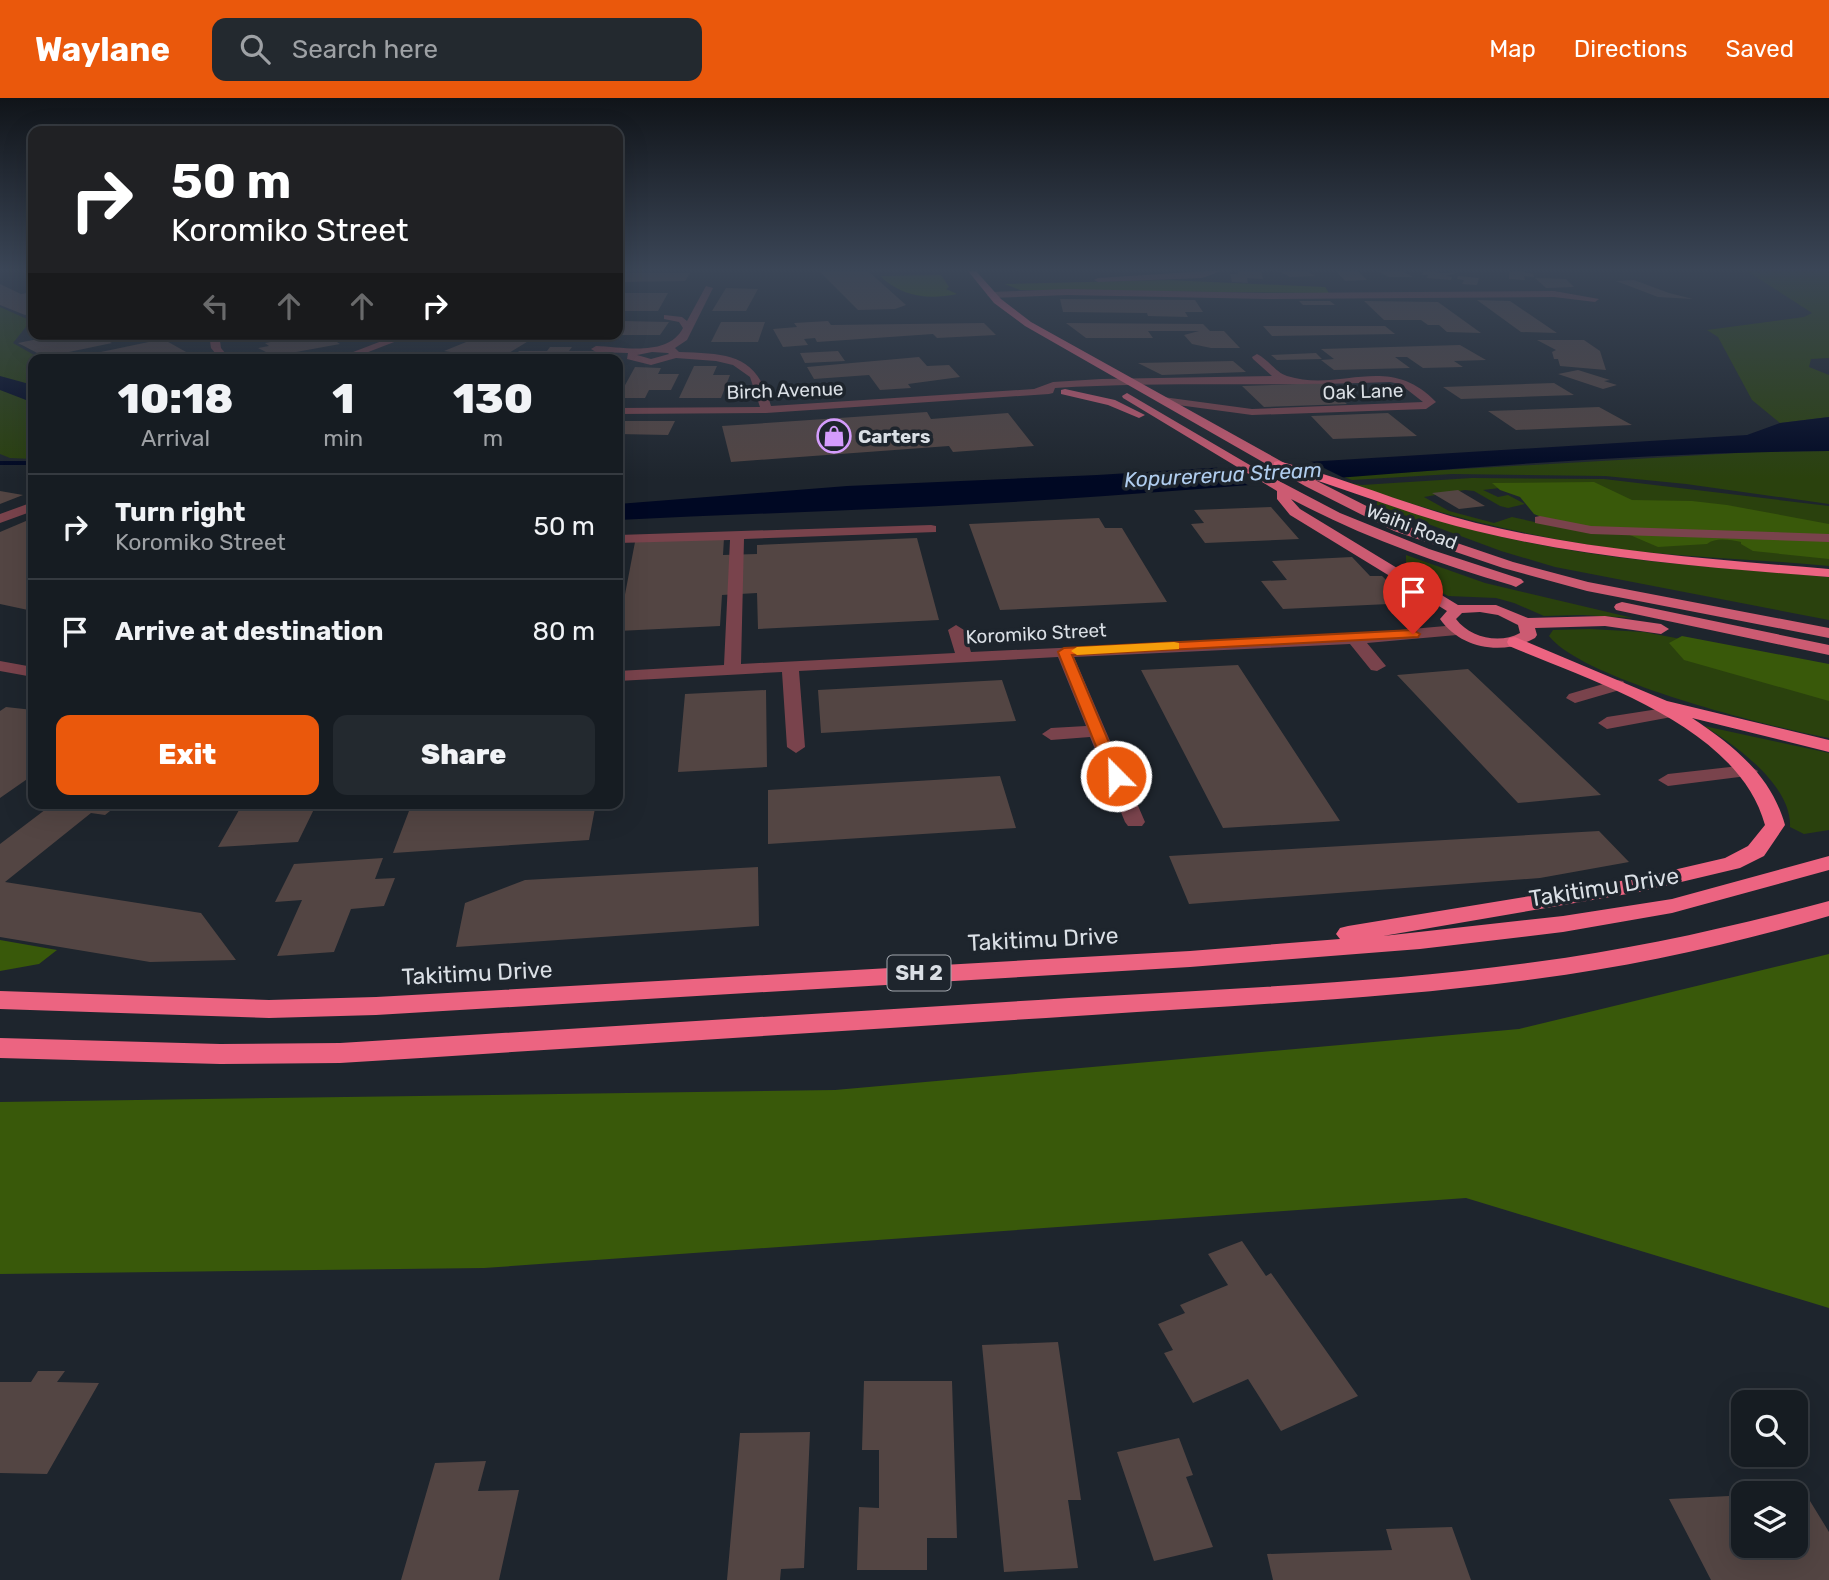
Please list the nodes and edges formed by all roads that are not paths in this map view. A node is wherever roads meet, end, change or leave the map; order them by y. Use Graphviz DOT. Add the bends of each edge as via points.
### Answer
graph roads {
  1 [pos="393,340"];
  2 [pos="681,340"];
  3 [pos="1037,340"];
  4 [pos="1058,340"];
  5 [pos="1046,347"];
  6 [pos="596,349"];
  7 [pos="666,349"];
  8 [pos="638,351"];
  9 [pos="354,354"];
  10 [pos="676,355"];
  11 [pos="751,356"];
  12 [pos="1257,356"];
  13 [pos="733,363"];
  14 [pos="1087,374"];
  15 [pos="1282,379"];
  16 [pos="1219,381"];
  17 [pos="1101,382"];
  18 [pos="1115,385"];
  19 [pos="1128,385"];
  20 [pos="1142,389"];
  21 [pos="1038,391"];
  22 [pos="1065,392"];
  23 [pos="1163,400"];
  24 [pos="766,410"];
  25 [pos="623,411"];
  26 [pos="1193,436"];
  27 [pos="1278,465"];
  28 [pos="1280,488"];
  29 [pos="28,508"];
  30 [pos="0,519"];
  31 [pos="1540,520"];
  32 [pos="931,529"];
  33 [pos="737,536"];
  34 [pos="1829,538"];
  35 [pos="623,539"];
  36 [pos="1389,540"];
  37 [pos="1829,573"];
  38 [pos="1401,577"];
  39 [pos="1456,610"];
  40 [pos="1310,622"];
  41 [pos="1525,623"];
  42 [pos="1236,624"];
  43 [pos="956,630"];
  44 [pos="1457,631"];
  45 [pos="1829,633"];
  46 [pos="1355,639"];
  47 [pos="1320,640"];
  48 [pos="1251,642"];
  49 [pos="1515,642"];
  50 [pos="1829,650"];
  51 [pos="1064,652"];
  52 [pos="1829,657"];
  53 [pos="965,658"];
  54 [pos="1377,666"];
  55 [pos="1,667"];
  56 [pos="790,668"];
  57 [pos="28,671"];
  58 [pos="732,671"];
  59 [pos="623,676"];
  60 [pos="1617,685"];
  61 [pos="1575,698"];
  62 [pos="1666,709"];
  63 [pos="1607,723"];
  64 [pos="1097,730"];
  65 [pos="1051,734"];
  66 [pos="1829,746"];
  67 [pos="796,747"];
  68 [pos="1748,771"];
  69 [pos="1668,779"];
  70 [pos="1135,822"];
  71 [pos="1829,863"];
  72 [pos="1829,908"];
  73 [pos="1190,959"];
  74 [pos="0,1000"];
  75 [pos="0,1048"];
  1 -- 9 [label="street"];
  2 -- 7 [label="street"];
  3 -- 5 [label="main road"];
  4 -- 19 [label="main road"];
  6 -- 8 [label="street"];
  7 -- 8 [label="street"];
  7 -- 10 [label="street"];
  8 -- 10 [label="street" via="631,357 643,362"];
  10 -- 13 [label="street" via="710,355"];
  11 -- 13 [label="street"];
  12 -- 15 [label="street"];
  13 -- 24 [label="street" via="751,372"];
  14 -- 17 [label="main road, Waihi Road"];
  15 -- 16 [label="street, Oak Lane"];
  15 -- 23 [label="street, Oak Lane" via="1390,379 1404,382 1430,402 1426,406 1252,412"];
  16 -- 19 [label="street, Oak Lane"];
  16 -- 20 [label="street, Oak Lane"];
  17 -- 18 [label="main road, Waihi Road"];
  17 -- 21 [label="street, Birch Avenue" via="1053,385"];
  18 -- 19 [label="street, Birch Avenue"];
  18 -- 22 [label="street, Birch Avenue"];
  18 -- 26 [label="main road, Waihi Road"];
  19 -- 20 [label="street, Oak Lane"];
  20 -- 23 [label="main road, Waihi Road"];
  21 -- 22 [label="street, Birch Avenue"];
  21 -- 24 [label="street, Birch Avenue"];
  22 -- 26 [label="main road" via="1111,402"];
  23 -- 27 [label="main road, Waihi Road"];
  24 -- 25 [label="street, Birch Avenue"];
  26 -- 28 [label="main road, Waihi Road"];
  27 -- 37 [label="highway" via="1476,527 1575,547"];
  27 -- 45 [label="main road, Waihi Road" via="1399,528 1508,565 1587,586"];
  28 -- 36 [label="main road, Waihi Road"];
  28 -- 38 [label="main road" via="1296,512"];
  29 -- 30 [label="street"];
  31 -- 34 [label="street" via="1591,530"];
  32 -- 33 [label="street"];
  33 -- 35 [label="street"];
  33 -- 58 [label="street"];
  36 -- 38 [label="main road"];
  36 -- 50 [label="main road, Waihi Road" via="1561,594"];
  38 -- 39 [label="main road"];
  39 -- 41 [label="main road" via="1498,610"];
  39 -- 44 [label="main road" via="1448,619"];
  40 -- 47 [label="street"];
  41 -- 49 [label="main road" via="1529,635"];
  41 -- 52 [label="main road" via="1605,621"];
  42 -- 48 [label="street"];
  43 -- 53 [label="street"];
  44 -- 46 [label="street, Koromiko Street"];
  44 -- 49 [label="main road" via="1479,639"];
  46 -- 47 [label="street, Koromiko Street"];
  46 -- 54 [label="street"];
  47 -- 48 [label="street, Koromiko Street"];
  48 -- 51 [label="street, Koromiko Street"];
  49 -- 60 [label="highway"];
  51 -- 53 [label="street, Koromiko Street"];
  51 -- 64 [label="street"];
  53 -- 56 [label="street, Koromiko Street"];
  55 -- 57 [label="street"];
  56 -- 58 [label="street, Koromiko Street"];
  56 -- 67 [label="street"];
  58 -- 59 [label="street, Koromiko Street"];
  60 -- 61 [label="street"];
  60 -- 62 [label="highway"];
  62 -- 63 [label="street"];
  62 -- 66 [label="highway"];
  62 -- 68 [label="highway"];
  64 -- 65 [label="street"];
  64 -- 70 [label="street"];
  68 -- 69 [label="street"];
  68 -- 73 [label="highway" via="1765,793 1775,825 1756,852 1732,863 1639,886"];
  71 -- 73 [label="highway, Takitimu Drive / SH 2" via="1672,906 1563,924 1420,941"];
  72 -- 75 [label="highway, SH 2" via="1732,934 1534,971 1263,995 340,1053"];
  73 -- 74 [label="highway, Takitimu Drive / SH 2" via="376,1006 243,1008"];
}
